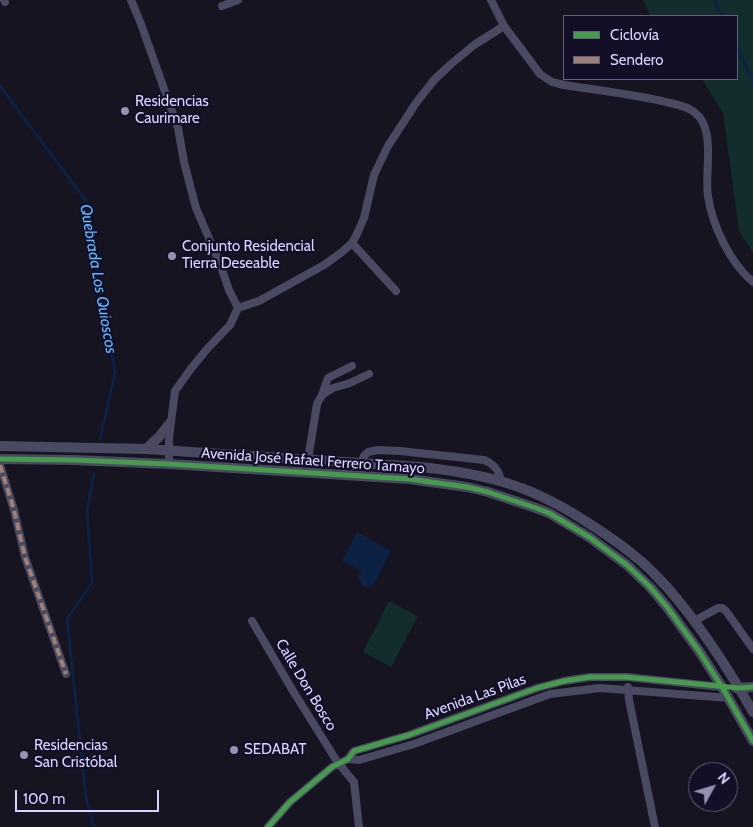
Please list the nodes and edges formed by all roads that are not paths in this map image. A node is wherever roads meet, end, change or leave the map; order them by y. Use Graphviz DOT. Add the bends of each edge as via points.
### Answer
graph roads {
  1 [pos="131,0"];
  2 [pos="238,0"];
  3 [pos="490,0"];
  4 [pos="222,6"];
  5 [pos="504,26"];
  6 [pos="352,242"];
  7 [pos="753,282"];
  8 [pos="396,291"];
  9 [pos="238,308"];
  10 [pos="352,366"];
  11 [pos="369,374"];
  12 [pos="322,395"];
  13 [pos="170,423"];
  14 [pos="0,446"];
  15 [pos="146,449"];
  16 [pos="168,451"];
  17 [pos="0,459"];
  18 [pos="308,459"];
  19 [pos="361,463"];
  20 [pos="169,464"];
  21 [pos="0,465"];
  22 [pos="501,481"];
  23 [pos="252,621"];
  24 [pos="694,621"];
  25 [pos="752,645"];
  26 [pos="66,674"];
  27 [pos="627,677"];
  28 [pos="722,687"];
  29 [pos="740,688"];
  30 [pos="753,688"];
  31 [pos="628,690"];
  32 [pos="729,698"];
  33 [pos="749,698"];
  34 [pos="753,712"];
  35 [pos="753,741"];
  36 [pos="348,759"];
  37 [pos="338,763"];
  38 [pos="268,827"];
  39 [pos="359,827"];
  40 [pos="655,827"];
  1 -- 9 [label="street" via="178,128 196,208"];
  2 -- 4 [label="street"];
  3 -- 5 [label="street"];
  5 -- 6 [label="street" via="451,64 416,103 388,146 374,175 364,218"];
  5 -- 7 [label="street" via="540,74 552,82 679,105 702,120 708,148 708,194 713,216 727,250 740,270"];
  6 -- 8 [label="street"];
  6 -- 9 [label="street" via="324,265 259,301"];
  9 -- 13 [label="street" via="230,325 175,391"];
  10 -- 12 [label="street" via="328,378"];
  11 -- 12 [label="street"];
  12 -- 18 [label="street" via="316,404"];
  13 -- 15 [label="street"];
  13 -- 16 [label="street"];
  14 -- 15 [label="street, Avenida José Rafael Ferrero Tamayo"];
  15 -- 16 [label="street, Avenida José Rafael Ferrero Tamayo"];
  16 -- 18 [label="street, Avenida José Rafael Ferrero Tamayo"];
  16 -- 20 [label="street"];
  17 -- 20 [label="street, Avenida José Rafael Ferrero Tamayo"];
  18 -- 19 [label="street, Avenida José Rafael Ferrero Tamayo"];
  19 -- 22 [label="street, Avenida José Rafael Ferrero Tamayo" via="421,467"];
  19 -- 22 [label="street" via="368,452 378,450 484,460 496,468"];
  20 -- 28 [label="street, Avenida José Rafael Ferrero Tamayo" via="409,479 488,492 549,513 628,565 650,587 680,624"];
  21 -- 26 [label="street" via="25,557"];
  22 -- 24 [label="street, Avenida José Rafael Ferrero Tamayo" via="561,506 605,533 638,558"];
  23 -- 37 [label="street, Calle Don Bosco"];
  24 -- 25 [label="street" via="722,608"];
  24 -- 29 [label="street, Avenida José Rafael Ferrero Tamayo"];
  27 -- 28 [label="street, Avenida Las Pilas"];
  27 -- 31 [label="street"];
  27 -- 36 [label="street, Avenida Las Pilas" via="590,677 537,688 409,735 354,751"];
  28 -- 29 [label="street"];
  28 -- 32 [label="street, Avenida José Rafael Ferrero Tamayo"];
  29 -- 30 [label="street"];
  29 -- 33 [label="street, Avenida José Rafael Ferrero Tamayo"];
  31 -- 32 [label="street, Avenida Las Pilas"];
  31 -- 36 [label="street, Avenida Las Pilas" via="600,688 550,694 414,744 359,760"];
  31 -- 40 [label="street"];
  32 -- 33 [label="street"];
  32 -- 35 [label="street, Avenida José Rafael Ferrero Tamayo"];
  33 -- 34 [label="street, Avenida José Rafael Ferrero Tamayo"];
  36 -- 37 [label="street, Avenida Las Pilas"];
  37 -- 38 [label="street, Avenida Las Pilas" via="290,802"];
  37 -- 39 [label="street, Calle Don Bosco" via="354,782"];
}
